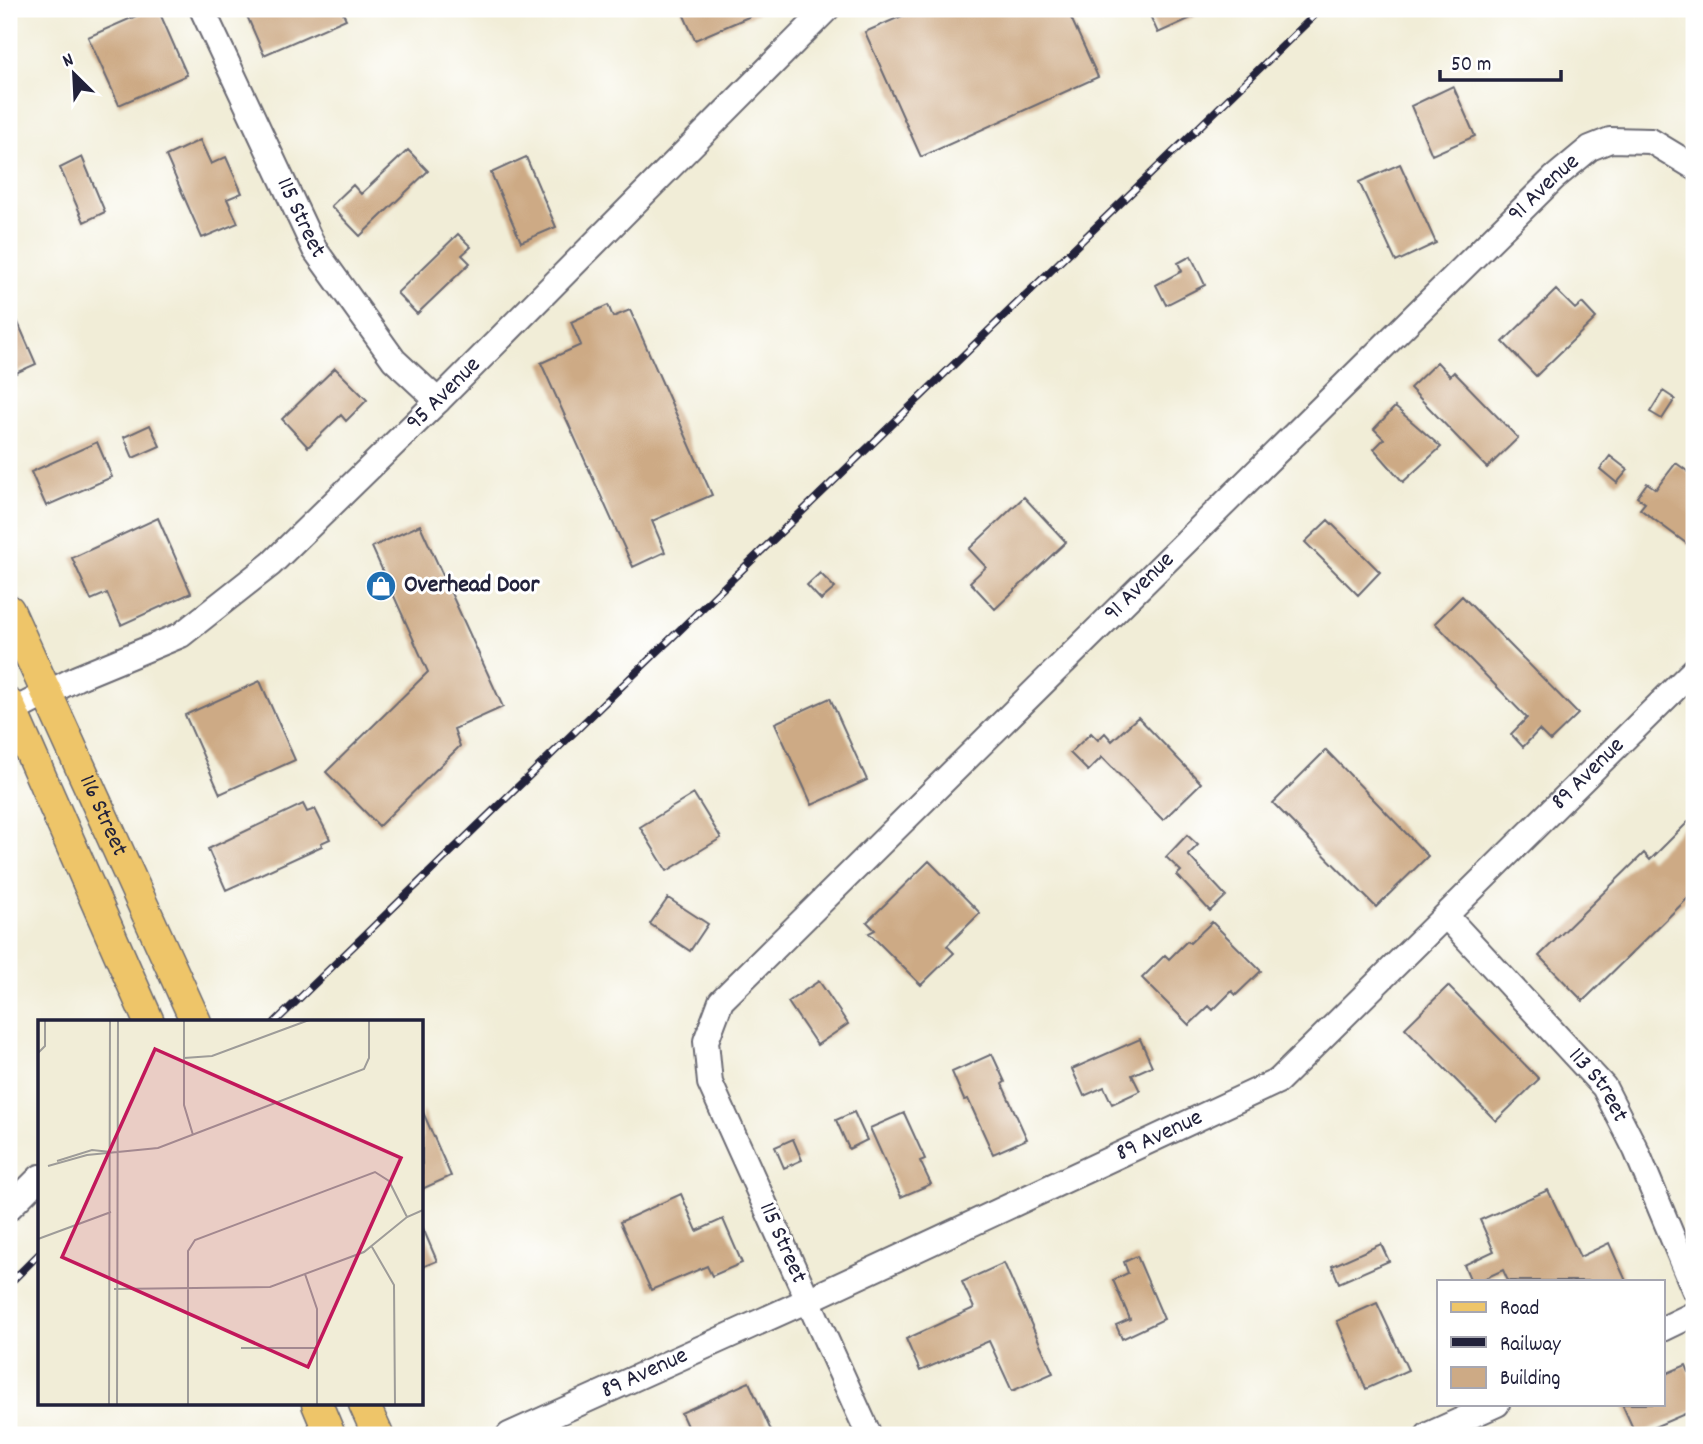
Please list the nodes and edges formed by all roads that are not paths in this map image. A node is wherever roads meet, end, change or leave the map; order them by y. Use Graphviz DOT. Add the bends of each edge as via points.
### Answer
graph roads {
  1 [pos="202,9"];
  2 [pos="827,9"];
  3 [pos="1694,167"];
  4 [pos="438,401"];
  5 [pos="9,610"];
  6 [pos="1694,670"];
  7 [pos="46,694"];
  8 [pos="9,710"];
  9 [pos="1446,916"];
  10 [pos="148,1020"];
  11 [pos="194,1020"];
  12 [pos="706,1048"];
  13 [pos="38,1179"];
  14 [pos="9,1208"];
  15 [pos="1694,1289"];
  16 [pos="808,1300"];
  17 [pos="1694,1314"];
  18 [pos="1664,1328"];
  19 [pos="318,1406"];
  20 [pos="365,1406"];
  21 [pos="1493,1406"];
  22 [pos="330,1435"];
  23 [pos="378,1435"];
  24 [pos="509,1435"];
  25 [pos="869,1435"];
  26 [pos="1428,1435"];
  1 -- 4 [label="street, 115 Street" via="315,250 394,360"];
  2 -- 4 [label="street, 95 Avenue"];
  3 -- 12 [label="street, 91 Avenue" via="1651,141 1610,141 1590,149 1554,178 721,1001"];
  4 -- 7 [label="street, 95 Avenue" via="271,564 181,635"];
  5 -- 7 [label="main road, 116 Street"];
  6 -- 9 [label="street, 89 Avenue"];
  7 -- 8 [label="street, 95 Avenue"];
  7 -- 11 [label="main road, 116 Street"];
  8 -- 10 [label="main road, 116 Street"];
  9 -- 15 [label="street, 113 Street" via="1604,1087 1636,1150"];
  9 -- 16 [label="street, 89 Avenue" via="1278,1081"];
  12 -- 16 [label="street, 115 Street" via="710,1083"];
  13 -- 14 [label="street"];
  16 -- 24 [label="street, 89 Avenue"];
  16 -- 25 [label="street, 115 Street"];
  17 -- 18 [label="street"];
  19 -- 22 [label="main road"];
  20 -- 23 [label="main road"];
  21 -- 26 [label="street"];
}
